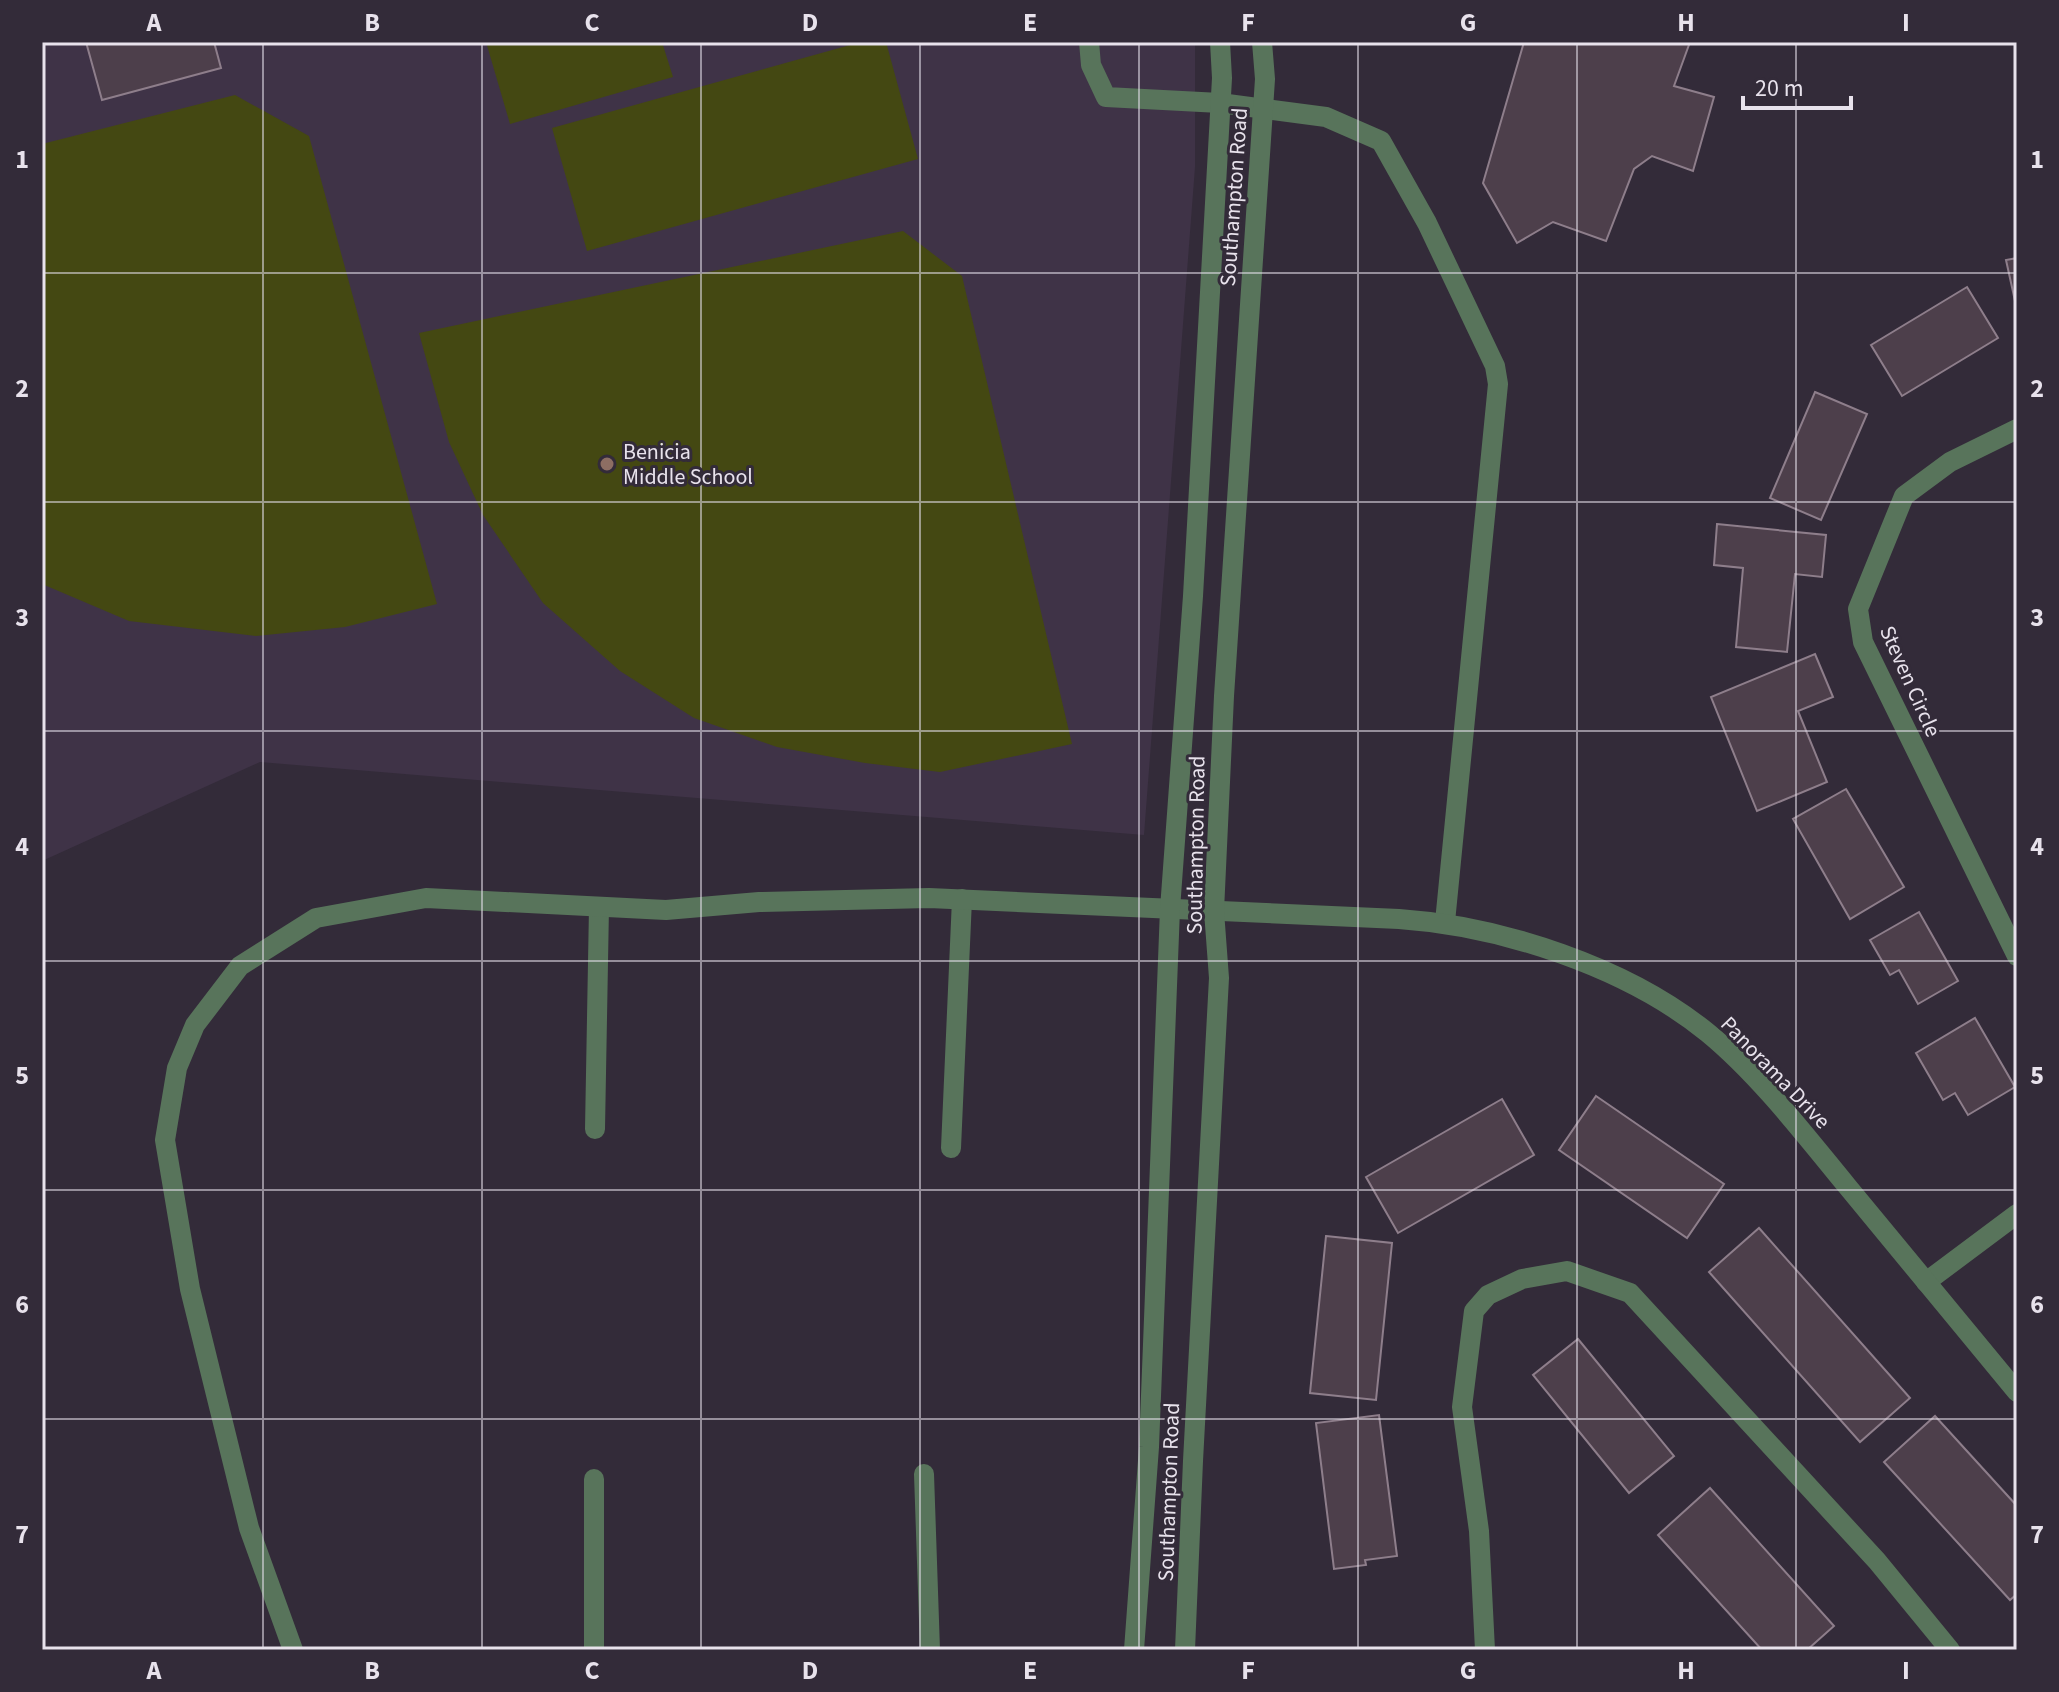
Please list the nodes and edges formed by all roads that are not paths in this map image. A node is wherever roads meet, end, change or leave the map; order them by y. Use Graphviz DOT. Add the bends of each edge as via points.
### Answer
graph roads {
  1 [pos="1089,42"];
  2 [pos="1220,42"];
  3 [pos="1262,42"];
  4 [pos="1220,103"];
  5 [pos="1263,109"];
  6 [pos="2017,429"];
  7 [pos="962,899"];
  8 [pos="599,907"];
  9 [pos="1170,909"];
  10 [pos="1214,911"];
  11 [pos="1445,922"];
  12 [pos="2017,956"];
  13 [pos="595,1129"];
  14 [pos="951,1148"];
  15 [pos="2017,1214"];
  16 [pos="1926,1282"];
  17 [pos="2017,1392"];
  18 [pos="924,1474"];
  19 [pos="594,1479"];
  20 [pos="293,1650"];
  21 [pos="594,1650"];
  22 [pos="930,1650"];
  23 [pos="1134,1650"];
  24 [pos="1185,1650"];
  25 [pos="1485,1650"];
  26 [pos="1950,1650"];
  1 -- 4 [label="street" via="1091,65 1106,97"];
  2 -- 4 [label="street, Southampton Road"];
  3 -- 5 [label="street, Southampton Road"];
  4 -- 5 [label="street"];
  4 -- 9 [label="street, Southampton Road"];
  5 -- 10 [label="street, Southampton Road"];
  5 -- 11 [label="street" via="1326,117 1381,141 1495,366 1498,384"];
  6 -- 12 [label="street, Steven Circle" via="1950,462 1904,496 1858,609 1863,642"];
  7 -- 8 [label="street, Panorama Drive" via="759,902 666,910"];
  7 -- 9 [label="street, Panorama Drive"];
  7 -- 14 [label="street"];
  8 -- 13 [label="street"];
  8 -- 20 [label="street, Panorama Drive" via="426,898 316,918 240,966 195,1025 177,1068 165,1140 190,1289 249,1528"];
  9 -- 10 [label="street, Panorama Drive"];
  9 -- 23 [label="street, Southampton Road" via="1149,1447"];
  10 -- 11 [label="street, Panorama Drive"];
  10 -- 24 [label="street, Southampton Road" via="1219,978"];
  11 -- 16 [label="street, Panorama Drive" via="1571,958 1635,986 1708,1033 1782,1107"];
  15 -- 16 [label="street"];
  16 -- 17 [label="street, Panorama Drive"];
  18 -- 22 [label="street"];
  19 -- 21 [label="street"];
  25 -- 26 [label="street" via="1479,1531 1462,1407 1474,1311 1488,1295 1522,1279 1567,1271 1630,1293 1877,1561"];
}
